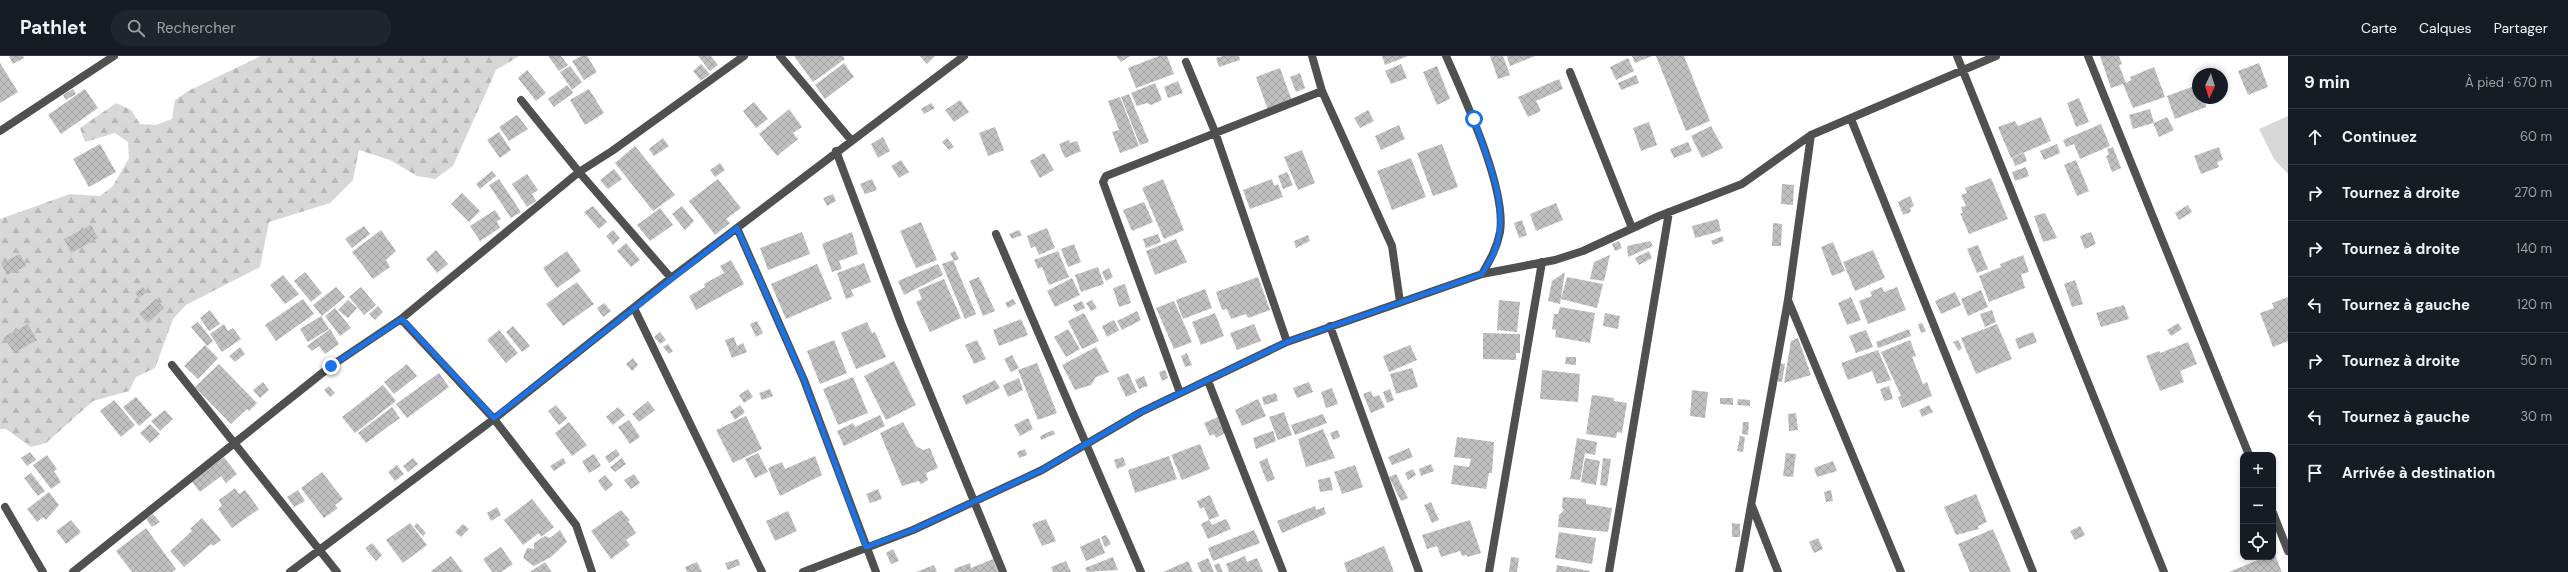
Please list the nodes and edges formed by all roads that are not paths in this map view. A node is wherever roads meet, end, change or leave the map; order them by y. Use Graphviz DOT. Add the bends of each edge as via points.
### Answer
graph roads {
  1 [pos="744,56"];
  2 [pos="780,56"];
  3 [pos="964,56"];
  4 [pos="1312,56"];
  5 [pos="1446,56"];
  6 [pos="1957,56"];
  7 [pos="1996,56"];
  8 [pos="2088,56"];
  9 [pos="110,57"];
  10 [pos="1186,62"];
  11 [pos="1963,71"];
  12 [pos="1570,72"];
  13 [pos="1322,91"];
  14 [pos="521,100"];
  15 [pos="1851,119"];
  16 [pos="0,131"];
  17 [pos="1216,132"];
  18 [pos="1812,136"];
  19 [pos="851,140"];
  20 [pos="836,151"];
  21 [pos="579,172"];
  22 [pos="1669,212"];
  23 [pos="737,228"];
  24 [pos="1632,228"];
  25 [pos="996,234"];
  26 [pos="1542,262"];
  27 [pos="1482,274"];
  28 [pos="671,278"];
  29 [pos="1788,300"];
  30 [pos="1400,302"];
  31 [pos="634,308"];
  32 [pos="402,319"];
  33 [pos="1330,326"];
  34 [pos="1287,342"];
  35 [pos="172,365"];
  36 [pos="1208,381"];
  37 [pos="1180,393"];
  38 [pos="494,418"];
  39 [pos="1087,444"];
  40 [pos="233,445"];
  41 [pos="2248,452"];
  42 [pos="972,502"];
  43 [pos="1752,505"];
  44 [pos="5,506"];
  45 [pos="2276,521"];
  46 [pos="866,547"];
  47 [pos="319,549"];
  48 [pos="2288,551"];
  49 [pos="43,572"];
  50 [pos="73,572"];
  51 [pos="290,572"];
  52 [pos="337,572"];
  53 [pos="592,572"];
  54 [pos="762,572"];
  55 [pos="803,572"];
  56 [pos="876,572"];
  57 [pos="1003,572"];
  58 [pos="1141,572"];
  59 [pos="1283,572"];
  60 [pos="1419,572"];
  61 [pos="1489,572"];
  62 [pos="1609,572"];
  63 [pos="1739,572"];
  64 [pos="1778,572"];
  65 [pos="1901,572"];
  66 [pos="2033,572"];
  67 [pos="2164,572"];
  1 -- 21 [label="street"];
  2 -- 19 [label="street"];
  3 -- 19 [label="street"];
  4 -- 13 [label="street"];
  5 -- 27 [label="street" via="1474,119 1499,199 1500,230 1495,250"];
  6 -- 11 [label="street"];
  7 -- 11 [label="street"];
  8 -- 41 [label="street"];
  9 -- 16 [label="street"];
  10 -- 17 [label="street"];
  11 -- 15 [label="street"];
  11 -- 67 [label="street"];
  12 -- 24 [label="street"];
  13 -- 17 [label="street"];
  13 -- 30 [label="street" via="1392,246"];
  14 -- 21 [label="street"];
  15 -- 18 [label="street"];
  15 -- 66 [label="street"];
  17 -- 34 [label="street"];
  17 -- 37 [label="street" via="1106,176 1103,182"];
  18 -- 22 [label="street" via="1742,184"];
  18 -- 29 [label="street"];
  19 -- 20 [label="street"];
  20 -- 23 [label="street"];
  20 -- 42 [label="street"];
  21 -- 28 [label="street"];
  21 -- 32 [label="street"];
  22 -- 24 [label="street"];
  22 -- 62 [label="street"];
  23 -- 28 [label="street"];
  23 -- 46 [label="street" via="804,380"];
  24 -- 26 [label="street" via="1583,251"];
  25 -- 39 [label="street"];
  26 -- 27 [label="street"];
  26 -- 61 [label="street"];
  27 -- 30 [label="street"];
  28 -- 31 [label="street"];
  29 -- 43 [label="street"];
  29 -- 65 [label="street"];
  30 -- 33 [label="street"];
  31 -- 38 [label="street"];
  31 -- 54 [label="street"];
  32 -- 38 [label="street"];
  32 -- 40 [label="street" via="331,366"];
  33 -- 34 [label="street"];
  33 -- 60 [label="street"];
  34 -- 36 [label="street"];
  35 -- 40 [label="street"];
  36 -- 37 [label="street"];
  36 -- 59 [label="street"];
  37 -- 39 [label="street" via="1141,412"];
  38 -- 47 [label="street"];
  38 -- 53 [label="street" via="576,525"];
  39 -- 42 [label="street" via="1042,470"];
  39 -- 58 [label="street"];
  40 -- 47 [label="street"];
  40 -- 50 [label="street"];
  42 -- 46 [label="street" via="913,530"];
  42 -- 57 [label="street"];
  43 -- 63 [label="street"];
  43 -- 64 [label="street"];
  44 -- 49 [label="street"];
  45 -- 48 [label="street"];
  46 -- 55 [label="street"];
  46 -- 56 [label="street"];
  47 -- 51 [label="street"];
  47 -- 52 [label="street"];
}
